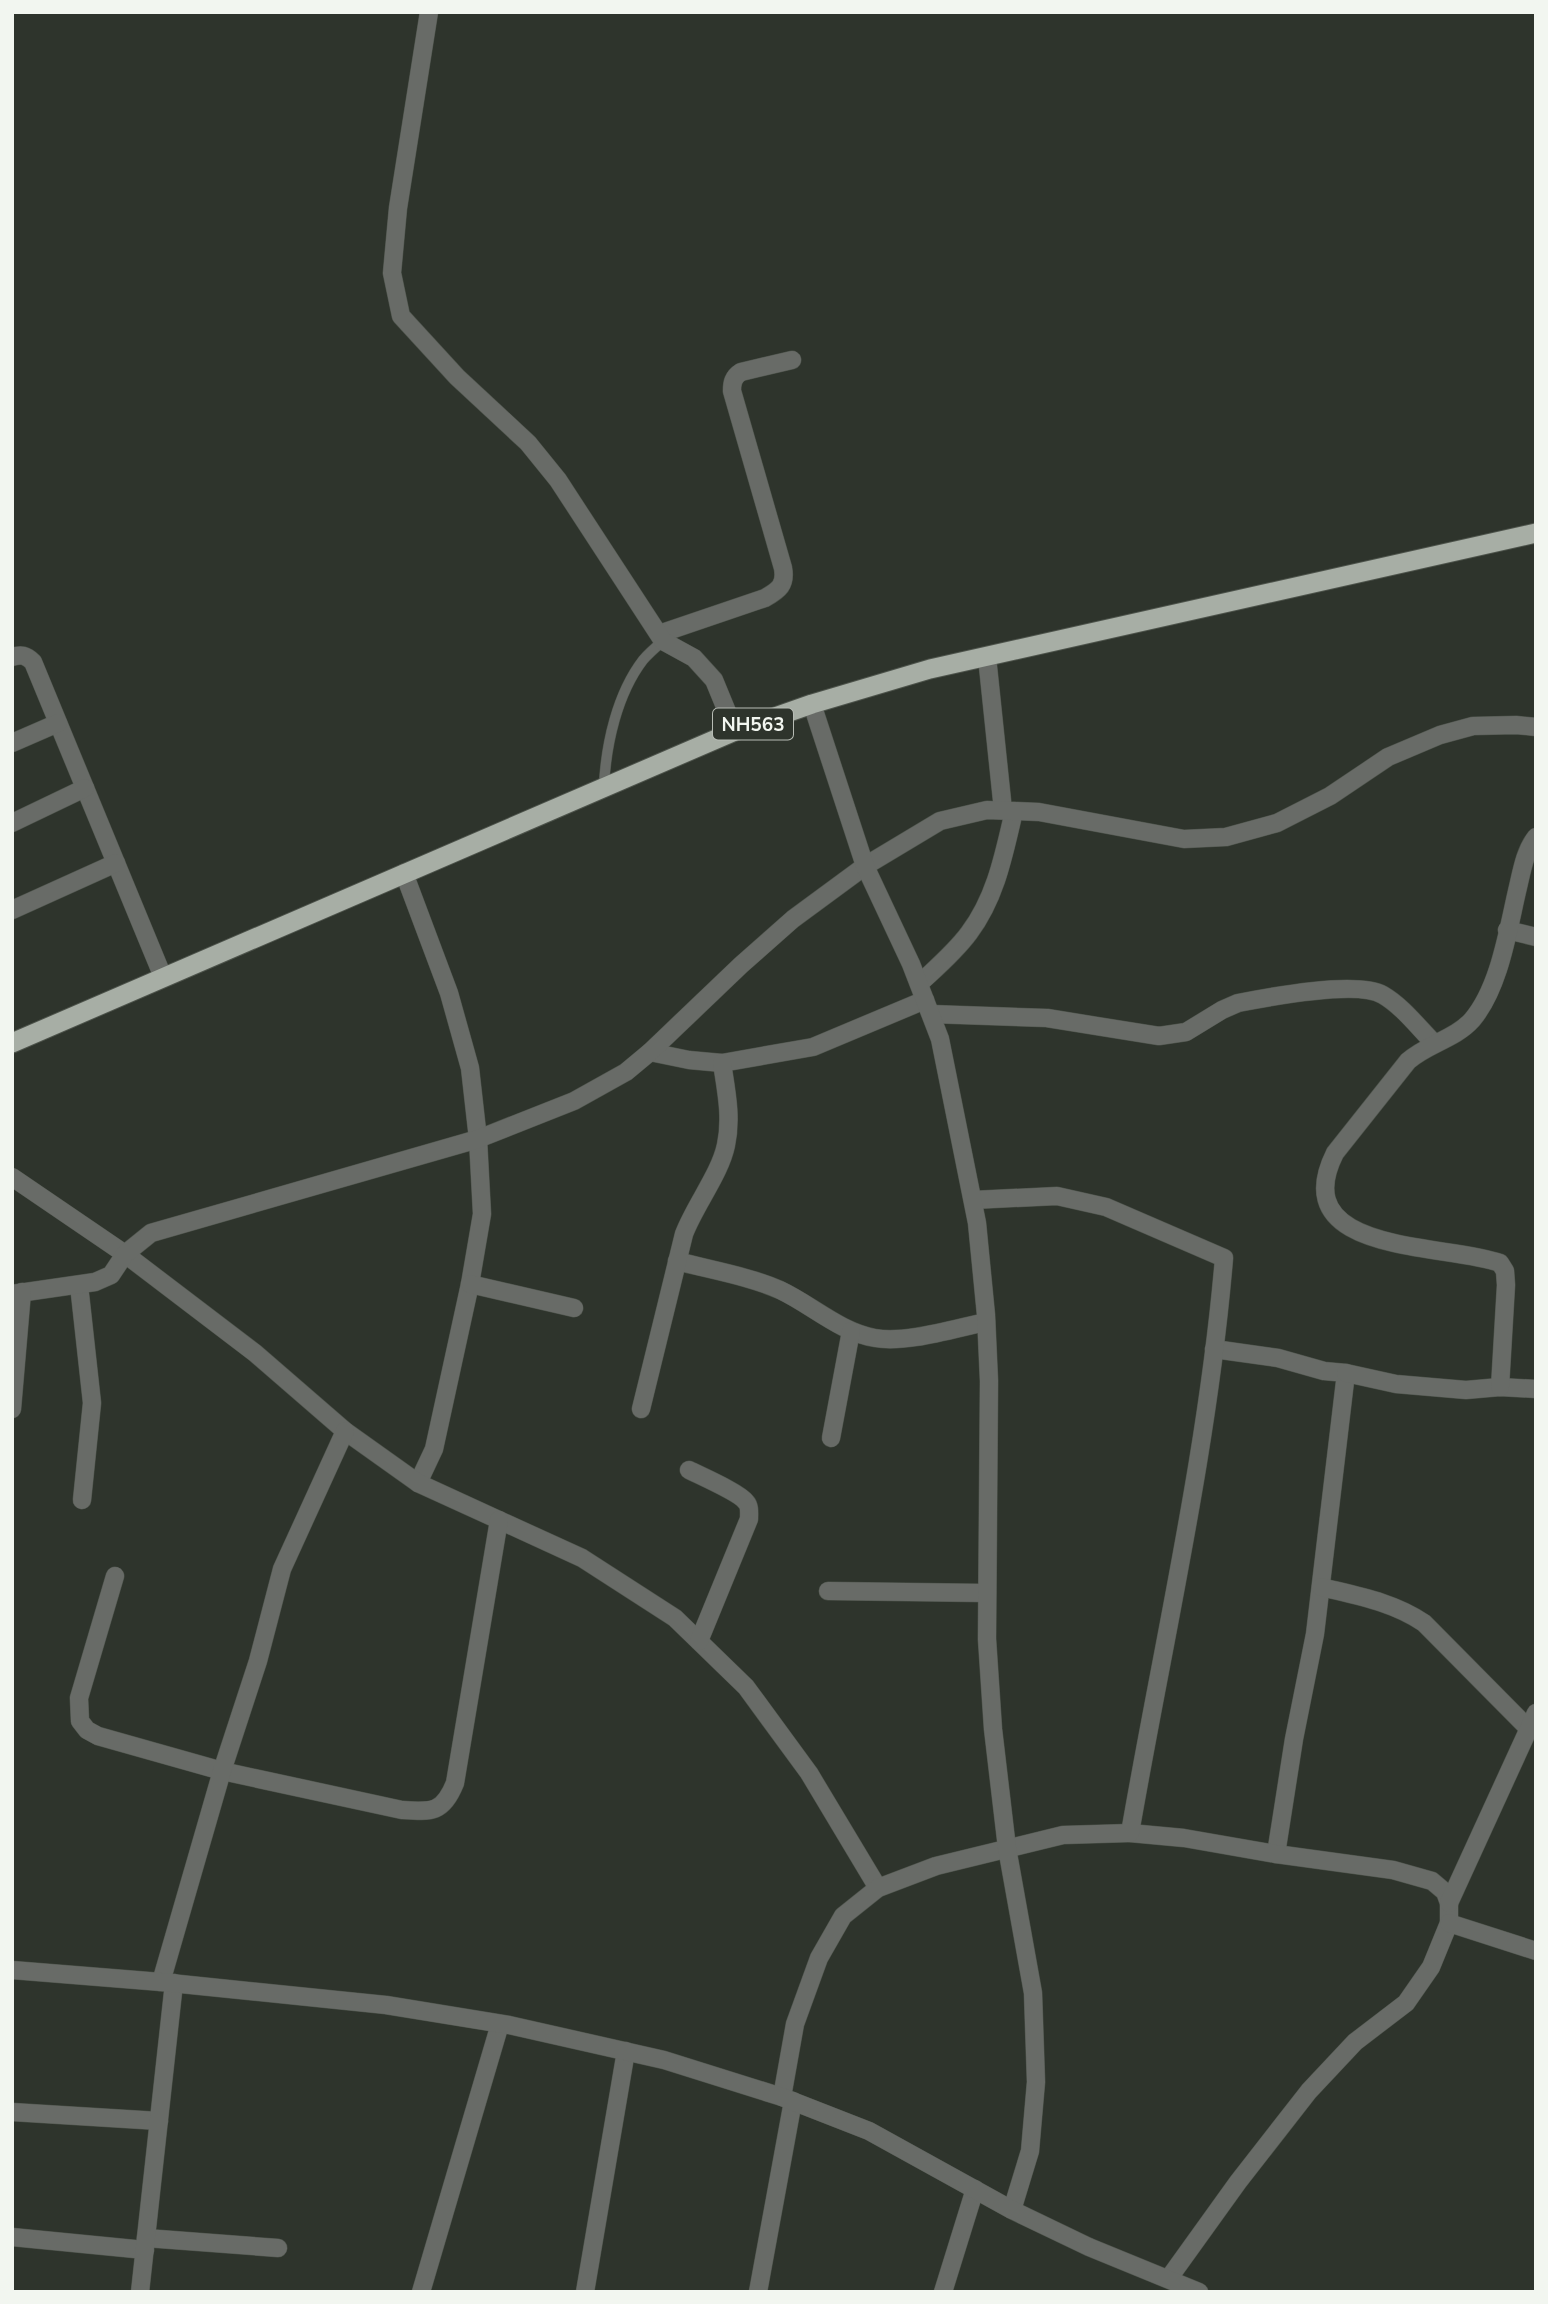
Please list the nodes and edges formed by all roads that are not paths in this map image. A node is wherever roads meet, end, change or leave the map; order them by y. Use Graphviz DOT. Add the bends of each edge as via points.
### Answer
graph roads {
  1 [pos="429,12"];
  2 [pos="792,360"];
  3 [pos="1536,533"];
  4 [pos="661,637"];
  5 [pos="12,657"];
  6 [pos="987,657"];
  7 [pos="812,704"];
  8 [pos="58,723"];
  9 [pos="1536,727"];
  10 [pos="735,731"];
  11 [pos="12,743"];
  12 [pos="604,786"];
  13 [pos="85,789"];
  14 [pos="1008,810"];
  15 [pos="12,823"];
  16 [pos="1536,837"];
  17 [pos="116,863"];
  18 [pos="864,866"];
  19 [pos="404,873"];
  20 [pos="12,910"];
  21 [pos="1507,930"];
  22 [pos="1536,937"];
  23 [pos="163,977"];
  24 [pos="925,999"];
  25 [pos="12,1043"];
  26 [pos="1434,1043"];
  27 [pos="650,1052"];
  28 [pos="722,1063"];
  29 [pos="478,1139"];
  30 [pos="12,1177"];
  31 [pos="973,1200"];
  32 [pos="125,1254"];
  33 [pos="677,1261"];
  34 [pos="470,1284"];
  35 [pos="79,1285"];
  36 [pos="17,1293"];
  37 [pos="574,1308"];
  38 [pos="986,1322"];
  39 [pos="851,1331"];
  40 [pos="1214,1349"];
  41 [pos="1346,1373"];
  42 [pos="1500,1387"];
  43 [pos="1536,1389"];
  44 [pos="12,1409"];
  45 [pos="641,1409"];
  46 [pos="345,1431"];
  47 [pos="831,1438"];
  48 [pos="689,1470"];
  49 [pos="418,1483"];
  50 [pos="82,1500"];
  51 [pos="499,1520"];
  52 [pos="114,1576"];
  53 [pos="1321,1587"];
  54 [pos="828,1591"];
  55 [pos="987,1593"];
  56 [pos="699,1641"];
  57 [pos="1532,1721"];
  58 [pos="222,1771"];
  59 [pos="1130,1833"];
  60 [pos="1007,1848"];
  61 [pos="1276,1854"];
  62 [pos="878,1888"];
  63 [pos="1448,1903"];
  64 [pos="1449,1923"];
  65 [pos="1536,1951"];
  66 [pos="12,1970"];
  67 [pos="167,1982"];
  68 [pos="500,2024"];
  69 [pos="626,2051"];
  70 [pos="788,2099"];
  71 [pos="12,2112"];
  72 [pos="159,2121"];
  73 [pos="975,2189"];
  74 [pos="1012,2210"];
  75 [pos="12,2237"];
  76 [pos="145,2244"];
  77 [pos="278,2248"];
  78 [pos="1169,2278"];
  79 [pos="140,2292"];
  80 [pos="421,2292"];
  81 [pos="585,2292"];
  82 [pos="758,2292"];
  83 [pos="943,2292"];
  84 [pos="1199,2292"];
  1 -- 4 [label="street" via="398,208 393,273 401,316 457,377 528,443 558,480"];
  2 -- 4 [label="street" via="741,372 732,384 783,568 782,586 765,598"];
  3 -- 6 [label="highway, NH563"];
  4 -- 10 [label="street" via="694,658 714,680"];
  4 -- 12 [label="lane" via="630,680 613,726"];
  5 -- 8 [label="street" via="28,656 33,662"];
  6 -- 7 [label="highway, NH563"];
  6 -- 14 [label="street"];
  7 -- 10 [label="highway, NH563"];
  7 -- 18 [label="street"];
  8 -- 11 [label="street"];
  8 -- 13 [label="street"];
  9 -- 14 [label="street" via="1473,726 1440,735 1388,757 1277,824 1226,837 1184,839 1039,811"];
  10 -- 12 [label="highway, NH563"];
  12 -- 19 [label="highway, NH563"];
  13 -- 15 [label="street"];
  13 -- 17 [label="street"];
  14 -- 18 [label="street" via="986,810 940,821"];
  14 -- 24 [label="street" via="1002,865 989,902"];
  16 -- 21 [label="street" via="1529,845"];
  17 -- 20 [label="street"];
  17 -- 23 [label="street"];
  18 -- 24 [label="street"];
  18 -- 27 [label="street" via="793,919"];
  19 -- 23 [label="highway, NH563"];
  19 -- 29 [label="street" via="449,993 470,1068"];
  21 -- 22 [label="street"];
  21 -- 26 [label="street" via="1482,1007 1470,1022"];
  23 -- 25 [label="highway, NH563"];
  24 -- 26 [label="street" via="1159,1036 1186,1032 1238,1003 1368,989 1392,1001"];
  24 -- 28 [label="street" via="813,1047"];
  24 -- 31 [label="street" via="940,1039"];
  26 -- 42 [label="street" via="1408,1061 1335,1153 1327,1169 1325,1195 1338,1218 1371,1238 1500,1263 1506,1286"];
  27 -- 28 [label="street"];
  27 -- 29 [label="street" via="626,1072 574,1101"];
  28 -- 33 [label="street" via="729,1110 726,1147 692,1213"];
  29 -- 32 [label="street" via="150,1233"];
  29 -- 34 [label="street" via="482,1214"];
  30 -- 32 [label="street"];
  31 -- 38 [label="street"];
  31 -- 40 [label="street" via="1057,1196 1106,1208 1224,1258"];
  32 -- 35 [label="street" via="111,1275"];
  32 -- 46 [label="street" via="255,1353"];
  33 -- 39 [label="street" via="778,1290"];
  33 -- 45 [label="street"];
  34 -- 37 [label="street"];
  34 -- 49 [label="street" via="434,1449"];
  35 -- 36 [label="street"];
  35 -- 50 [label="street" via="92,1403"];
  36 -- 44 [label="street"];
  38 -- 39 [label="street" via="909,1338 875,1338"];
  38 -- 55 [label="street"];
  39 -- 47 [label="street"];
  40 -- 41 [label="street"];
  40 -- 59 [label="street"];
  41 -- 42 [label="street" via="1396,1384 1466,1390"];
  41 -- 53 [label="street"];
  42 -- 43 [label="street"];
  46 -- 49 [label="street"];
  46 -- 58 [label="street" via="282,1569"];
  48 -- 56 [label="street" via="739,1496 749,1510"];
  49 -- 51 [label="street"];
  51 -- 56 [label="street" via="582,1558 676,1618"];
  51 -- 58 [label="street" via="455,1783 448,1800 439,1808 402,1810"];
  52 -- 58 [label="street" via="79,1698 80,1721 98,1736"];
  53 -- 57 [label="street" via="1380,1601 1424,1623"];
  53 -- 61 [label="street"];
  54 -- 55 [label="street"];
  55 -- 60 [label="street" via="993,1729"];
  56 -- 62 [label="street" via="746,1686 809,1773"];
  57 -- 63 [label="street"];
  58 -- 67 [label="street"];
  59 -- 60 [label="street" via="1063,1836"];
  59 -- 61 [label="street"];
  60 -- 62 [label="street" via="936,1866"];
  60 -- 74 [label="street" via="1033,1993 1036,2082 1030,2151"];
  61 -- 63 [label="street" via="1419,1877 1445,1892"];
  62 -- 70 [label="street" via="844,1916 819,1958 795,2024"];
  63 -- 64 [label="street"];
  64 -- 65 [label="street"];
  64 -- 78 [label="street" via="1431,1967 1406,2003 1356,2042 1309,2091"];
  66 -- 67 [label="street"];
  67 -- 68 [label="street" via="386,2005"];
  67 -- 72 [label="street"];
  68 -- 69 [label="street"];
  68 -- 80 [label="street"];
  69 -- 70 [label="street"];
  69 -- 81 [label="street"];
  70 -- 73 [label="street" via="869,2131"];
  70 -- 82 [label="street"];
  71 -- 72 [label="street"];
  72 -- 76 [label="street"];
  73 -- 74 [label="street"];
  73 -- 83 [label="street"];
  74 -- 78 [label="street"];
  75 -- 76 [label="street"];
  76 -- 77 [label="street"];
  76 -- 79 [label="street"];
  78 -- 84 [label="street"];
}
